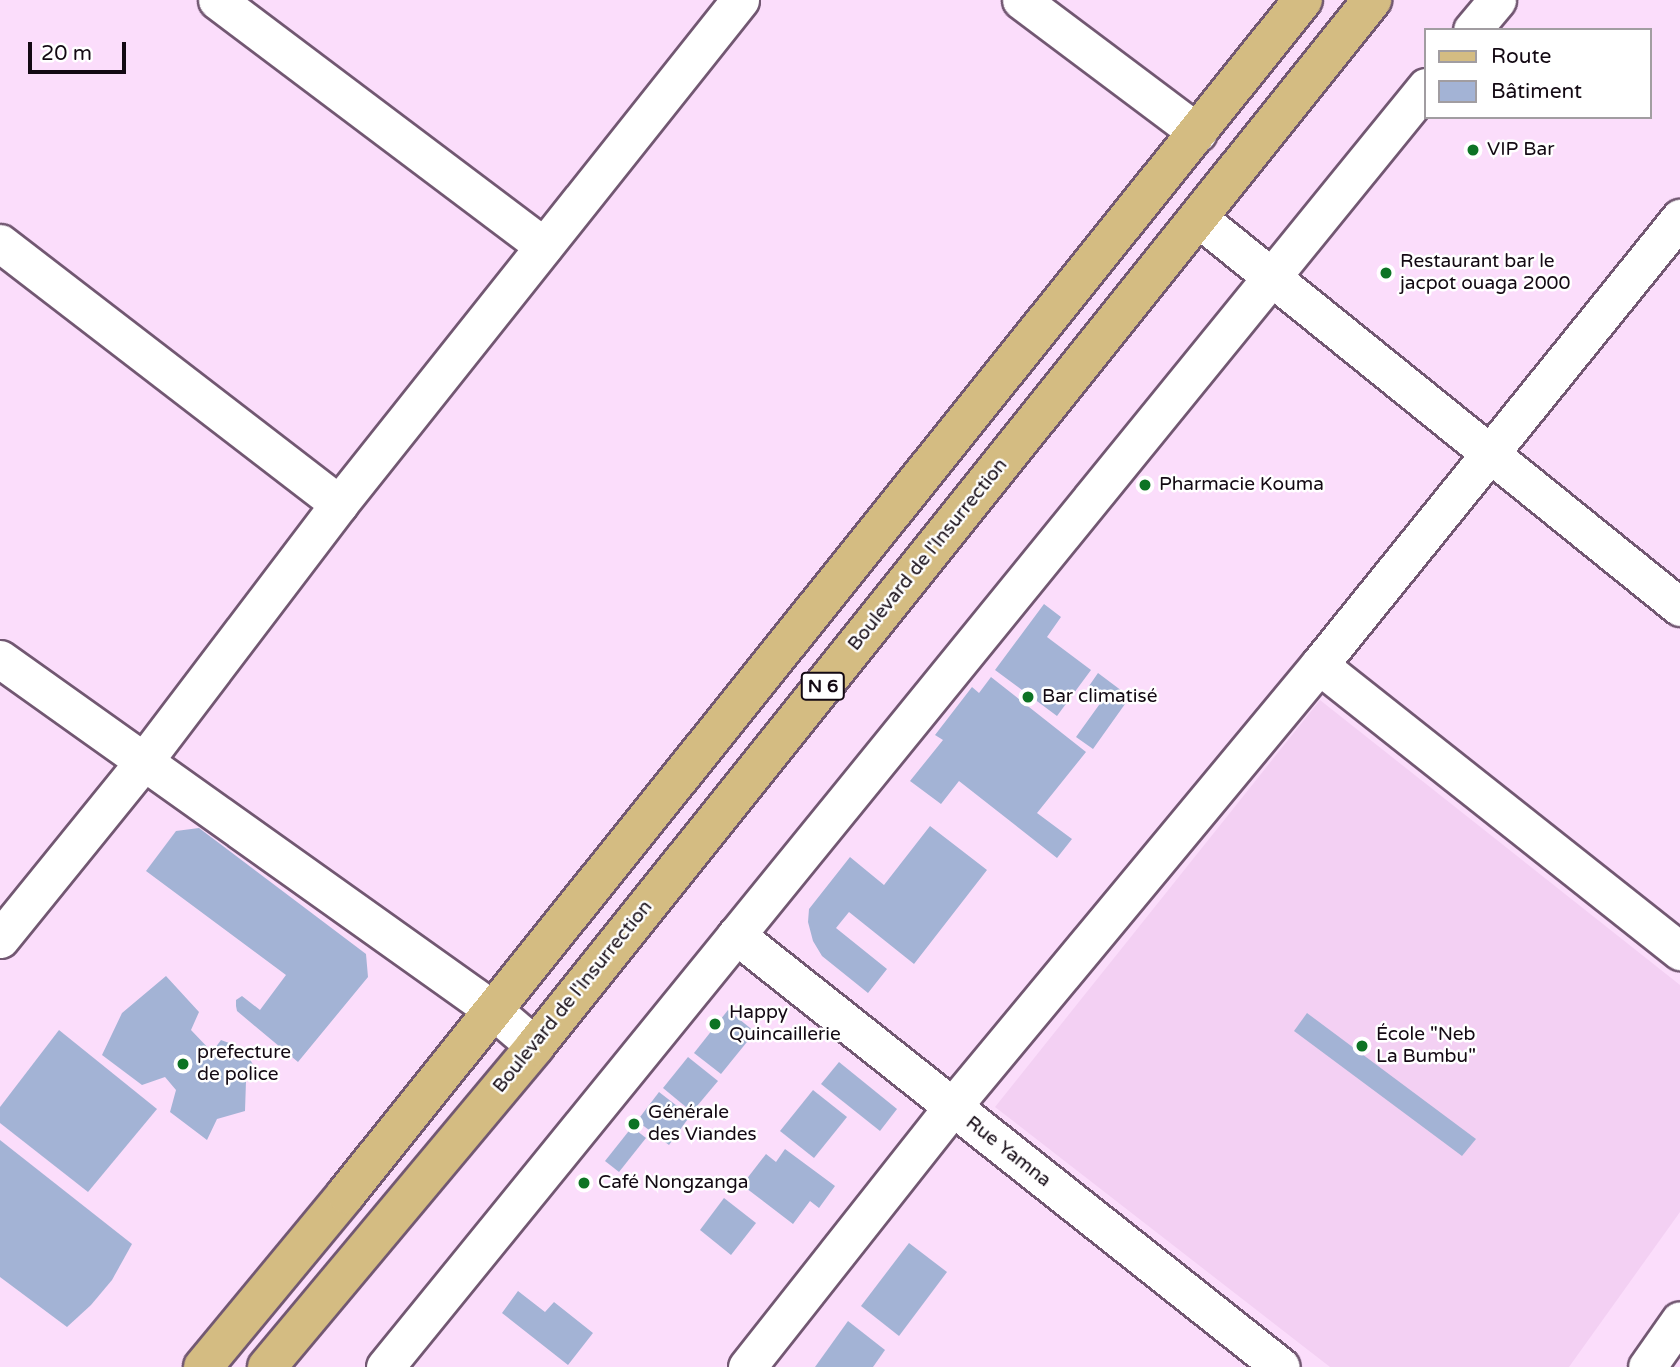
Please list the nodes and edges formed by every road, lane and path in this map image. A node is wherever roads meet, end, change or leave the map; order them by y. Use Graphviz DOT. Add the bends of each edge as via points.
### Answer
graph roads {
  1 [pos="217,0"];
  2 [pos="740,0"];
  3 [pos="1020,0"];
  4 [pos="1303,0"];
  5 [pos="1372,0"];
  6 [pos="1497,0"];
  7 [pos="1474,28"];
  8 [pos="1424,89"];
  9 [pos="1198,132"];
  10 [pos="1197,217"];
  11 [pos="1677,227"];
  12 [pos="0,243"];
  13 [pos="544,246"];
  14 [pos="1272,277"];
  15 [pos="1490,453"];
  16 [pos="339,504"];
  17 [pos="1680,607"];
  18 [pos="0,659"];
  19 [pos="1320,665"];
  20 [pos="144,761"];
  21 [pos="736,936"];
  22 [pos="0,939"];
  23 [pos="1680,951"];
  24 [pos="493,1010"];
  25 [pos="535,1046"];
  26 [pos="953,1107"];
  27 [pos="1680,1320"];
  28 [pos="204,1367"];
  29 [pos="267,1367"];
  30 [pos="385,1367"];
  31 [pos="747,1367"];
  32 [pos="1282,1367"];
  33 [pos="1647,1367"];
  1 -- 13 [label="street"];
  2 -- 13 [label="street"];
  3 -- 9 [label="street"];
  4 -- 9 [label="main road, N 6"];
  5 -- 10 [label="main road, Boulevard de l'Insurrection / N 6"];
  6 -- 7 [label="street"];
  8 -- 14 [label="street"];
  9 -- 24 [label="main road, N 6"];
  10 -- 14 [label="street"];
  10 -- 25 [label="main road, Boulevard de l'Insurrection / N 6"];
  11 -- 15 [label="street"];
  12 -- 16 [label="street"];
  13 -- 16 [label="street"];
  14 -- 15 [label="street"];
  14 -- 21 [label="street"];
  15 -- 17 [label="street"];
  15 -- 19 [label="street"];
  16 -- 20 [label="street"];
  18 -- 20 [label="street"];
  19 -- 23 [label="street"];
  19 -- 26 [label="street"];
  20 -- 22 [label="street"];
  20 -- 24 [label="street"];
  21 -- 26 [label="street, Rue Yamna"];
  21 -- 30 [label="street"];
  24 -- 25 [label="street"];
  24 -- 28 [label="main road, N 6"];
  25 -- 29 [label="main road, Boulevard de l'Insurrection / N 6"];
  26 -- 31 [label="street"];
  26 -- 32 [label="street, Rue Yamna"];
  27 -- 33 [label="street"];
}
